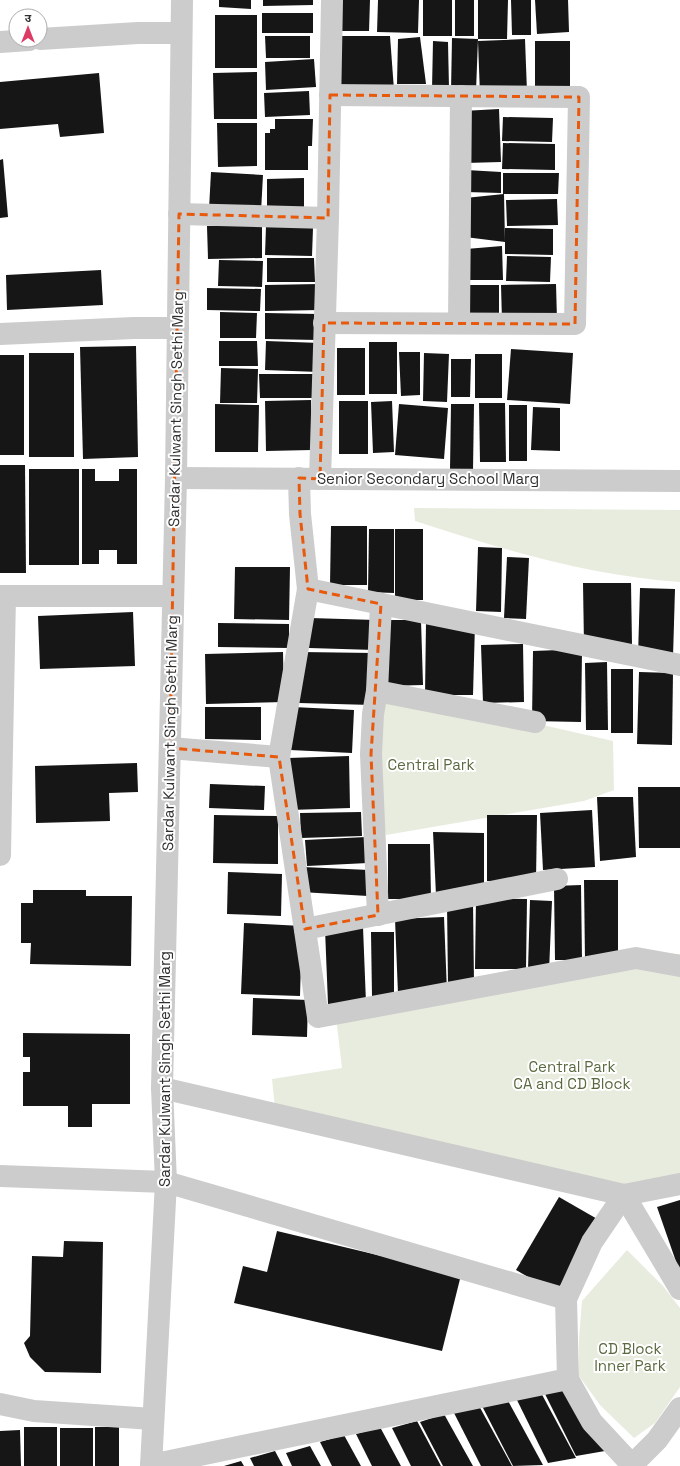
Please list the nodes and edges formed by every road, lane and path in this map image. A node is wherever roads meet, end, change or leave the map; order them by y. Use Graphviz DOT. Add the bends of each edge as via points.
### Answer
graph roads {
  1 [pos="182,0"];
  2 [pos="332,0"];
  3 [pos="181,33"];
  4 [pos="48,39"];
  5 [pos="330,95"];
  6 [pos="461,96"];
  7 [pos="179,214"];
  8 [pos="328,218"];
  9 [pos="324,323"];
  10 [pos="459,323"];
  11 [pos="178,328"];
  12 [pos="0,334"];
  13 [pos="176,478"];
  14 [pos="309,479"];
  15 [pos="680,481"];
  16 [pos="308,589"];
  17 [pos="2,596"];
  18 [pos="173,596"];
  19 [pos="380,604"];
  20 [pos="680,664"];
  21 [pos="377,691"];
  22 [pos="535,722"];
  23 [pos="170,748"];
  24 [pos="279,757"];
  25 [pos="1,798"];
  26 [pos="0,855"];
  27 [pos="557,879"];
  28 [pos="378,915"];
  29 [pos="305,929"];
  30 [pos="680,966"];
  31 [pos="162,1088"];
  32 [pos="0,1176"];
  33 [pos="166,1182"];
  34 [pos="680,1184"];
  35 [pos="624,1195"];
  36 [pos="680,1289"];
  37 [pos="566,1299"];
  38 [pos="568,1379"];
  39 [pos="0,1404"];
  40 [pos="680,1408"];
  41 [pos="153,1419"];
  42 [pos="151,1465"];
  43 [pos="632,1466"];
  1 -- 3 [label="street, Sardar Kulwant Singh Sethi Marg"];
  2 -- 5 [label="street"];
  3 -- 4 [label="street"];
  3 -- 7 [label="street, Sardar Kulwant Singh Sethi Marg"];
  5 -- 6 [label="street"];
  5 -- 8 [label="street"];
  6 -- 10 [label="street"];
  6 -- 10 [label="street" via="579,97 575,324"];
  7 -- 8 [label="street"];
  7 -- 11 [label="street, Sardar Kulwant Singh Sethi Marg"];
  8 -- 9 [label="street"];
  9 -- 10 [label="street"];
  9 -- 14 [label="street"];
  11 -- 12 [label="street"];
  11 -- 13 [label="street, Sardar Kulwant Singh Sethi Marg"];
  13 -- 14 [label="street, Senior Secondary School Marg"];
  13 -- 18 [label="street, Sardar Kulwant Singh Sethi Marg"];
  14 -- 15 [label="street, Senior Secondary School Marg"];
  14 -- 16 [label="street" via="300,514"];
  16 -- 19 [label="street"];
  16 -- 24 [label="street"];
  17 -- 18 [label="street"];
  17 -- 25 [label="street"];
  18 -- 23 [label="street, Sardar Kulwant Singh Sethi Marg"];
  19 -- 20 [label="street"];
  19 -- 21 [label="street"];
  21 -- 22 [label="street"];
  21 -- 28 [label="street" via="371,754"];
  23 -- 24 [label="street"];
  23 -- 31 [label="street, Sardar Kulwant Singh Sethi Marg"];
  24 -- 29 [label="street"];
  25 -- 26 [label="street"];
  27 -- 28 [label="street"];
  28 -- 29 [label="street"];
  29 -- 30 [label="street" via="318,1017 636,958"];
  31 -- 33 [label="street, Sardar Kulwant Singh Sethi Marg"];
  31 -- 35 [label="street"];
  32 -- 33 [label="street"];
  33 -- 37 [label="street"];
  33 -- 41 [label="street, Sardar Kulwant Singh Sethi Marg"];
  34 -- 35 [label="street"];
  35 -- 36 [label="street"];
  35 -- 37 [label="street" via="592,1242"];
  37 -- 38 [label="street"];
  38 -- 42 [label="street"];
  38 -- 43 [label="street" via="592,1422"];
  39 -- 41 [label="street" via="34,1411"];
  40 -- 43 [label="street" via="657,1440"];
  41 -- 42 [label="street, Sardar Kulwant Singh Sethi Marg"];
}
